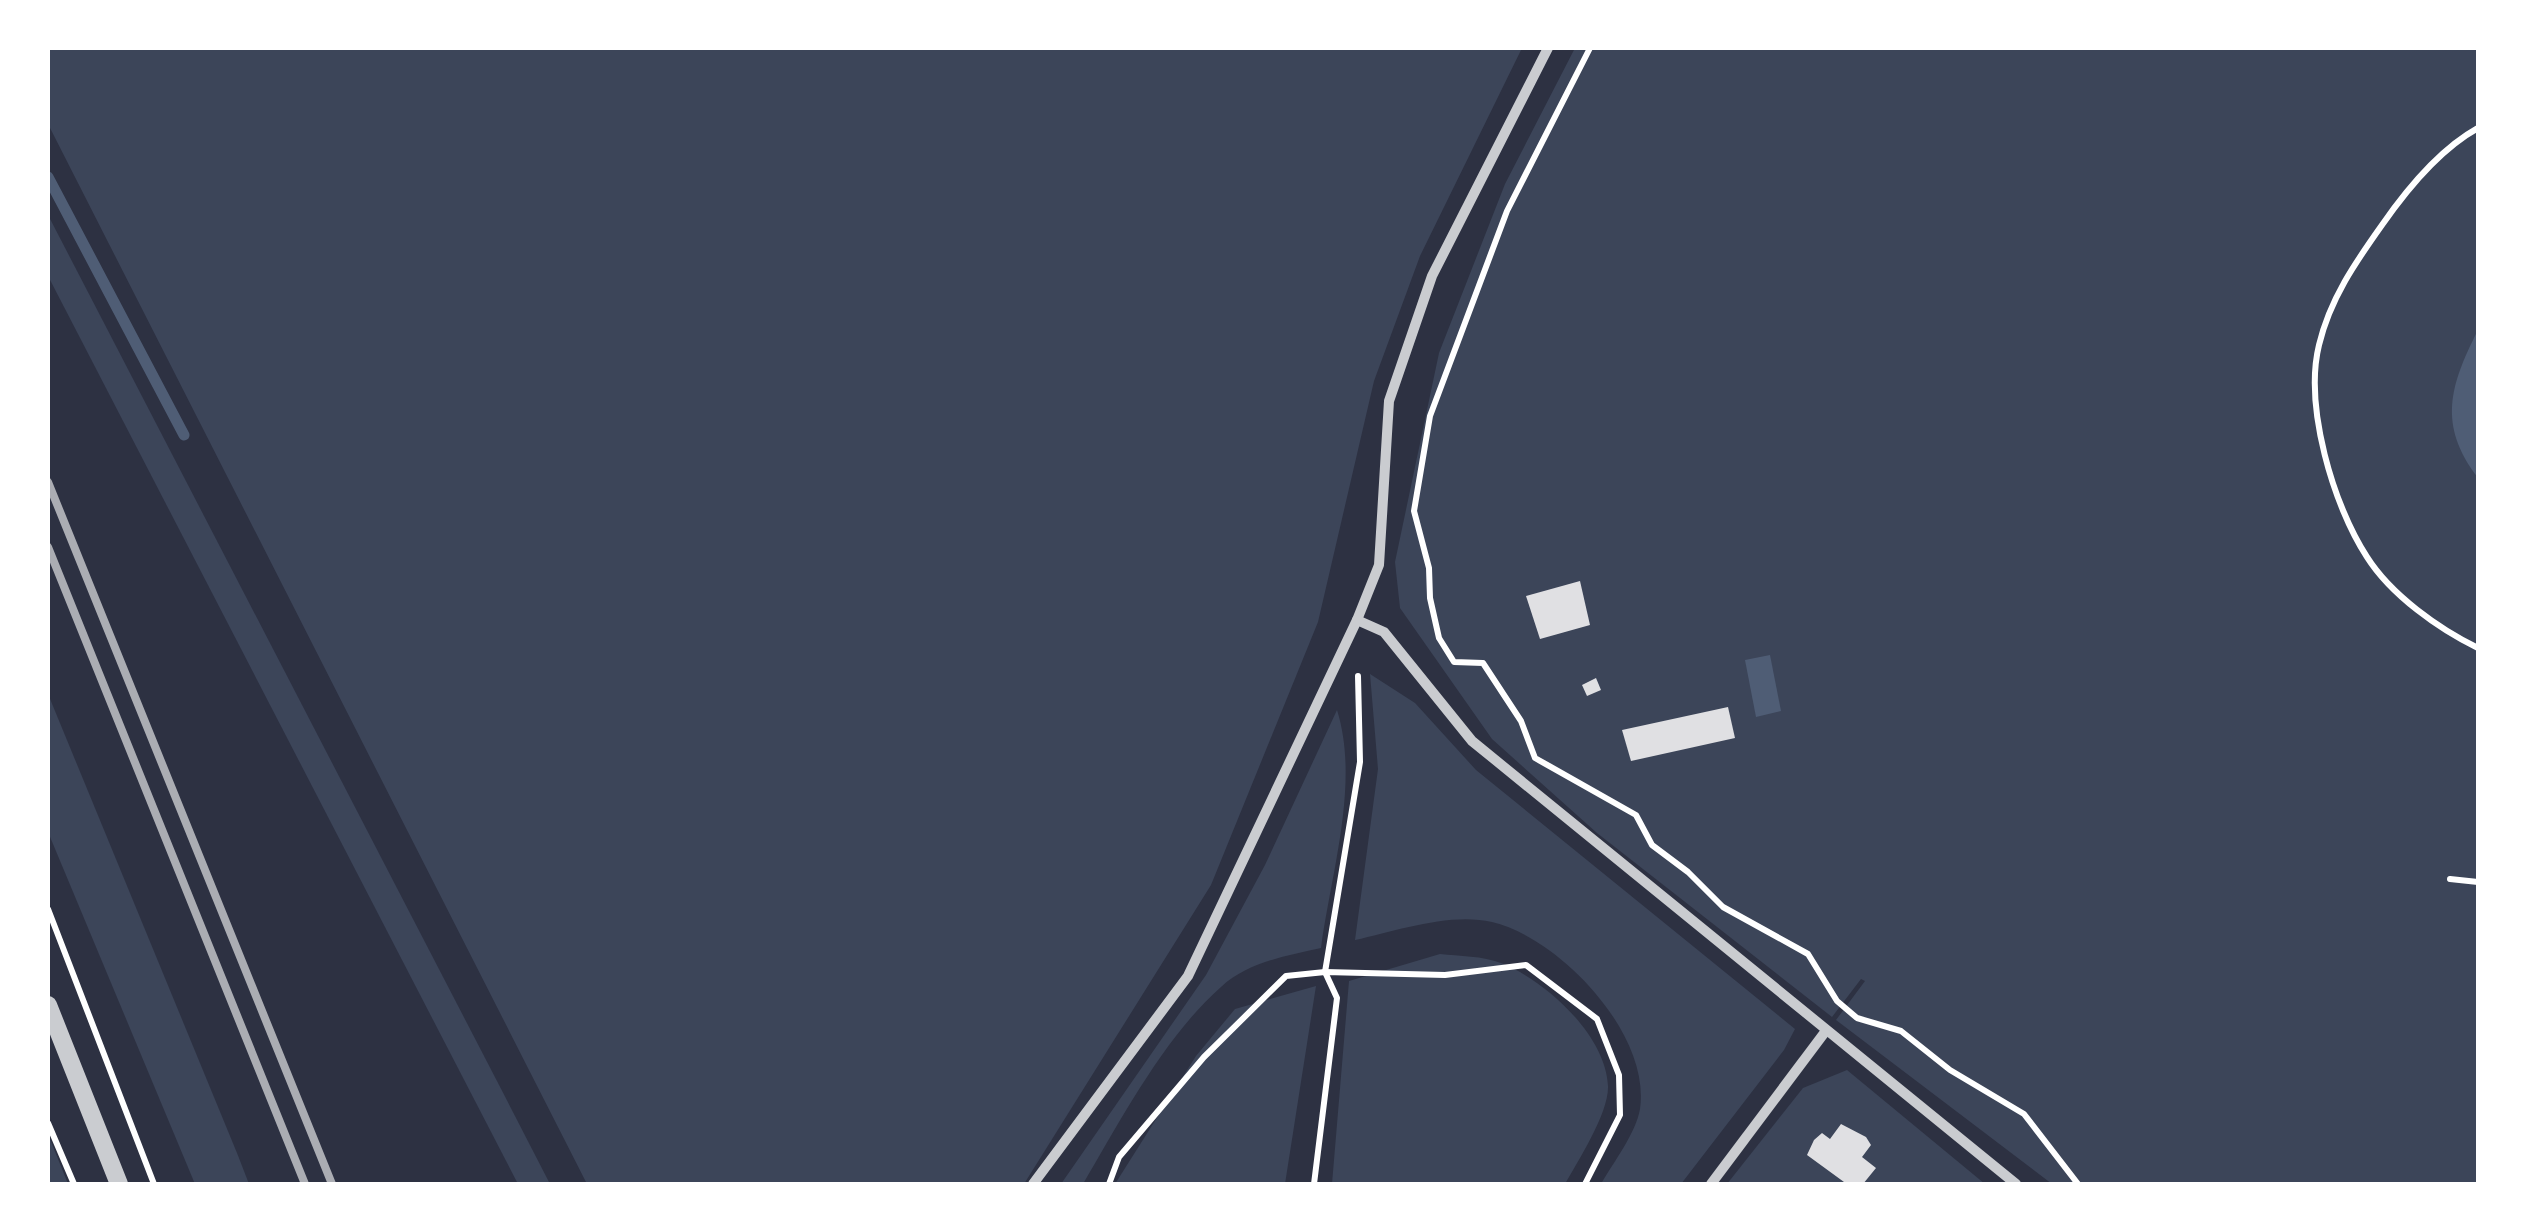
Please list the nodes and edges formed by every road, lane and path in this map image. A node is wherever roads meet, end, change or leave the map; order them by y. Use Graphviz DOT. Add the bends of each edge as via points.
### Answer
graph roads {
  1 [pos="1548,48"];
  2 [pos="1590,48"];
  3 [pos="2478,128"];
  4 [pos="1356,620"];
  5 [pos="2478,648"];
  6 [pos="1358,673"];
  7 [pos="2450,879"];
  8 [pos="2478,882"];
  9 [pos="48,908"];
  10 [pos="1325,972"];
  11 [pos="48,1004"];
  12 [pos="1825,1032"];
  13 [pos="48,1123"];
  14 [pos="74,1184"];
  15 [pos="119,1184"];
  16 [pos="154,1184"];
  17 [pos="1033,1184"];
  18 [pos="1109,1184"];
  19 [pos="1314,1184"];
  20 [pos="1584,1184"];
  21 [pos="1710,1184"];
  22 [pos="2016,1184"];
  23 [pos="2078,1184"];
  1 -- 4 [label="street" via="1432,276 1389,401 1379,565"];
  2 -- 23 [label="path" via="1506,211 1430,416 1414,511 1442,648 1454,662 1483,663 1522,721 1534,758 1636,815 1652,844 1723,907 1808,954 1837,1002 1857,1018 1901,1030 1950,1070 2024,1114"];
  3 -- 5 [label="path" via="2426,170 2341,283 2319,346 2314,386 2320,438 2367,558 2411,604"];
  4 -- 12 [label="street" via="1384,632 1472,741"];
  4 -- 17 [label="street" via="1188,976"];
  6 -- 10 [label="path" via="1360,762"];
  7 -- 8 [label="path"];
  9 -- 16 [label="path"];
  10 -- 18 [label="path" via="1286,976 1119,1156"];
  10 -- 19 [label="path" via="1337,998"];
  10 -- 20 [label="path" via="1445,975 1526,966 1597,1019 1619,1075 1620,1114"];
  11 -- 15 [label="street"];
  12 -- 21 [label="street"];
  12 -- 22 [label="street"];
  13 -- 14 [label="path"];
}
